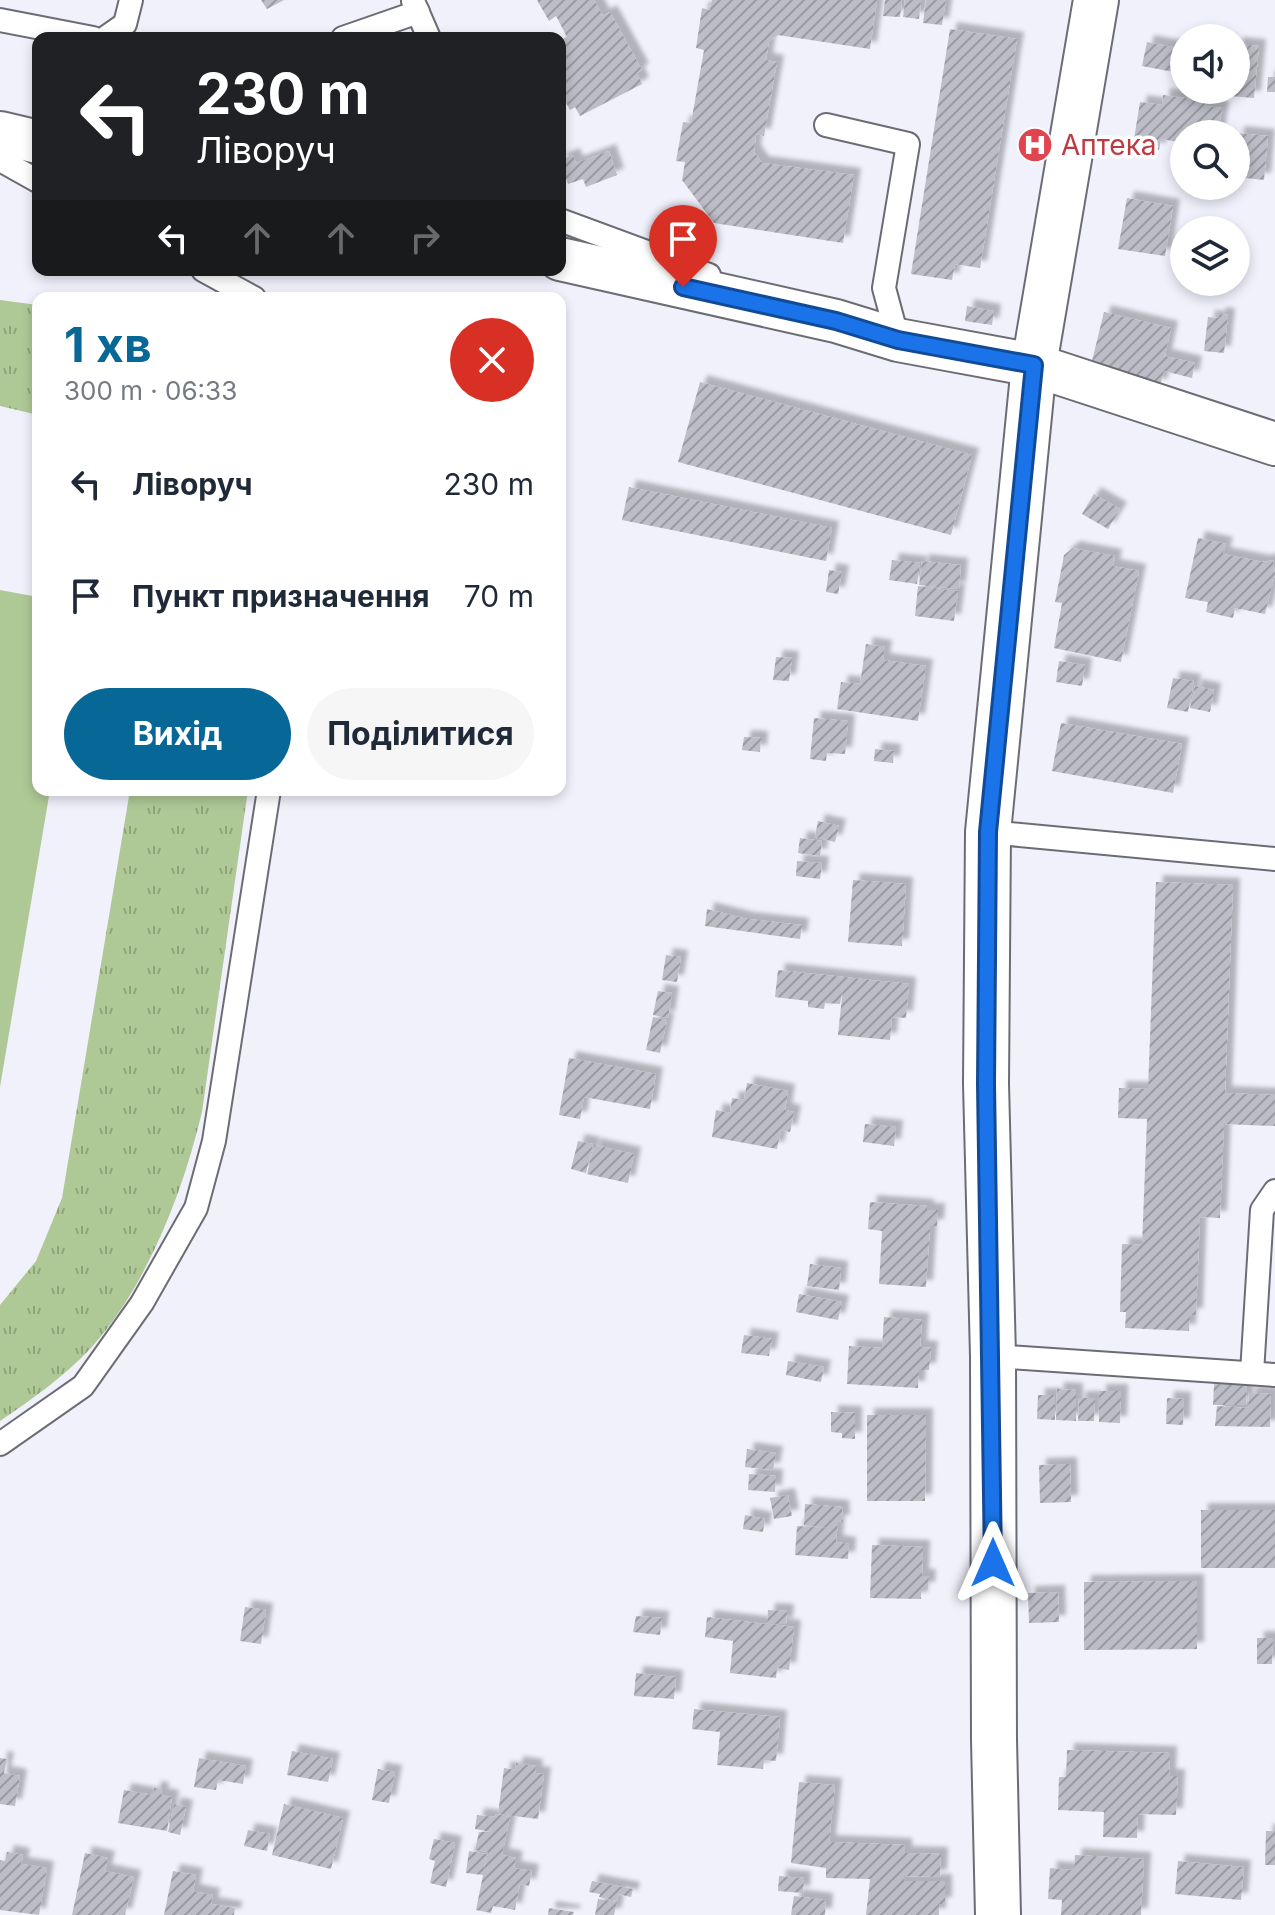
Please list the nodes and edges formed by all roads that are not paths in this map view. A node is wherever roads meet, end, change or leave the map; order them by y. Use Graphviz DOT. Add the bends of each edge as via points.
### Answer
graph roads {
  1 [pos="131,0"];
  2 [pos="1096,0"];
  3 [pos="416,6"];
  4 [pos="0,20"];
  5 [pos="62,32"];
  6 [pos="114,32"];
  7 [pos="357,32"];
  8 [pos="427,32"];
  9 [pos="826,125"];
  10 [pos="0,133"];
  11 [pos="32,141"];
  12 [pos="0,160"];
  13 [pos="32,178"];
  14 [pos="566,222"];
  15 [pos="566,260"];
  16 [pos="214,276"];
  17 [pos="243,292"];
  18 [pos="836,321"];
  19 [pos="898,340"];
  20 [pos="1034,365"];
  21 [pos="1275,444"];
  22 [pos="268,796"];
  23 [pos="988,832"];
  24 [pos="1275,859"];
  25 [pos="1275,1191"];
  26 [pos="993,1356"];
  27 [pos="1252,1373"];
  28 [pos="1275,1375"];
  29 [pos="0,1444"];
  30 [pos="998,1915"];
  1 -- 6 [label="lane" via="125,24"];
  2 -- 20 [label="street"];
  3 -- 7 [label="lane"];
  3 -- 8 [label="lane"];
  4 -- 5 [label="lane"];
  9 -- 19 [label="lane" via="908,144 884,288"];
  10 -- 11 [label="street"];
  12 -- 13 [label="lane"];
  14 -- 18 [label="lane"];
  15 -- 18 [label="street"];
  16 -- 17 [label="lane"];
  18 -- 19 [label="street"];
  19 -- 20 [label="street"];
  20 -- 21 [label="street"];
  20 -- 23 [label="street"];
  22 -- 29 [label="lane" via="214,1141 196,1208 142,1303 83,1386"];
  23 -- 24 [label="lane"];
  23 -- 26 [label="street" via="986,1084"];
  25 -- 27 [label="lane" via="1262,1210"];
  26 -- 27 [label="lane"];
  26 -- 30 [label="street"];
  27 -- 28 [label="lane"];
}
